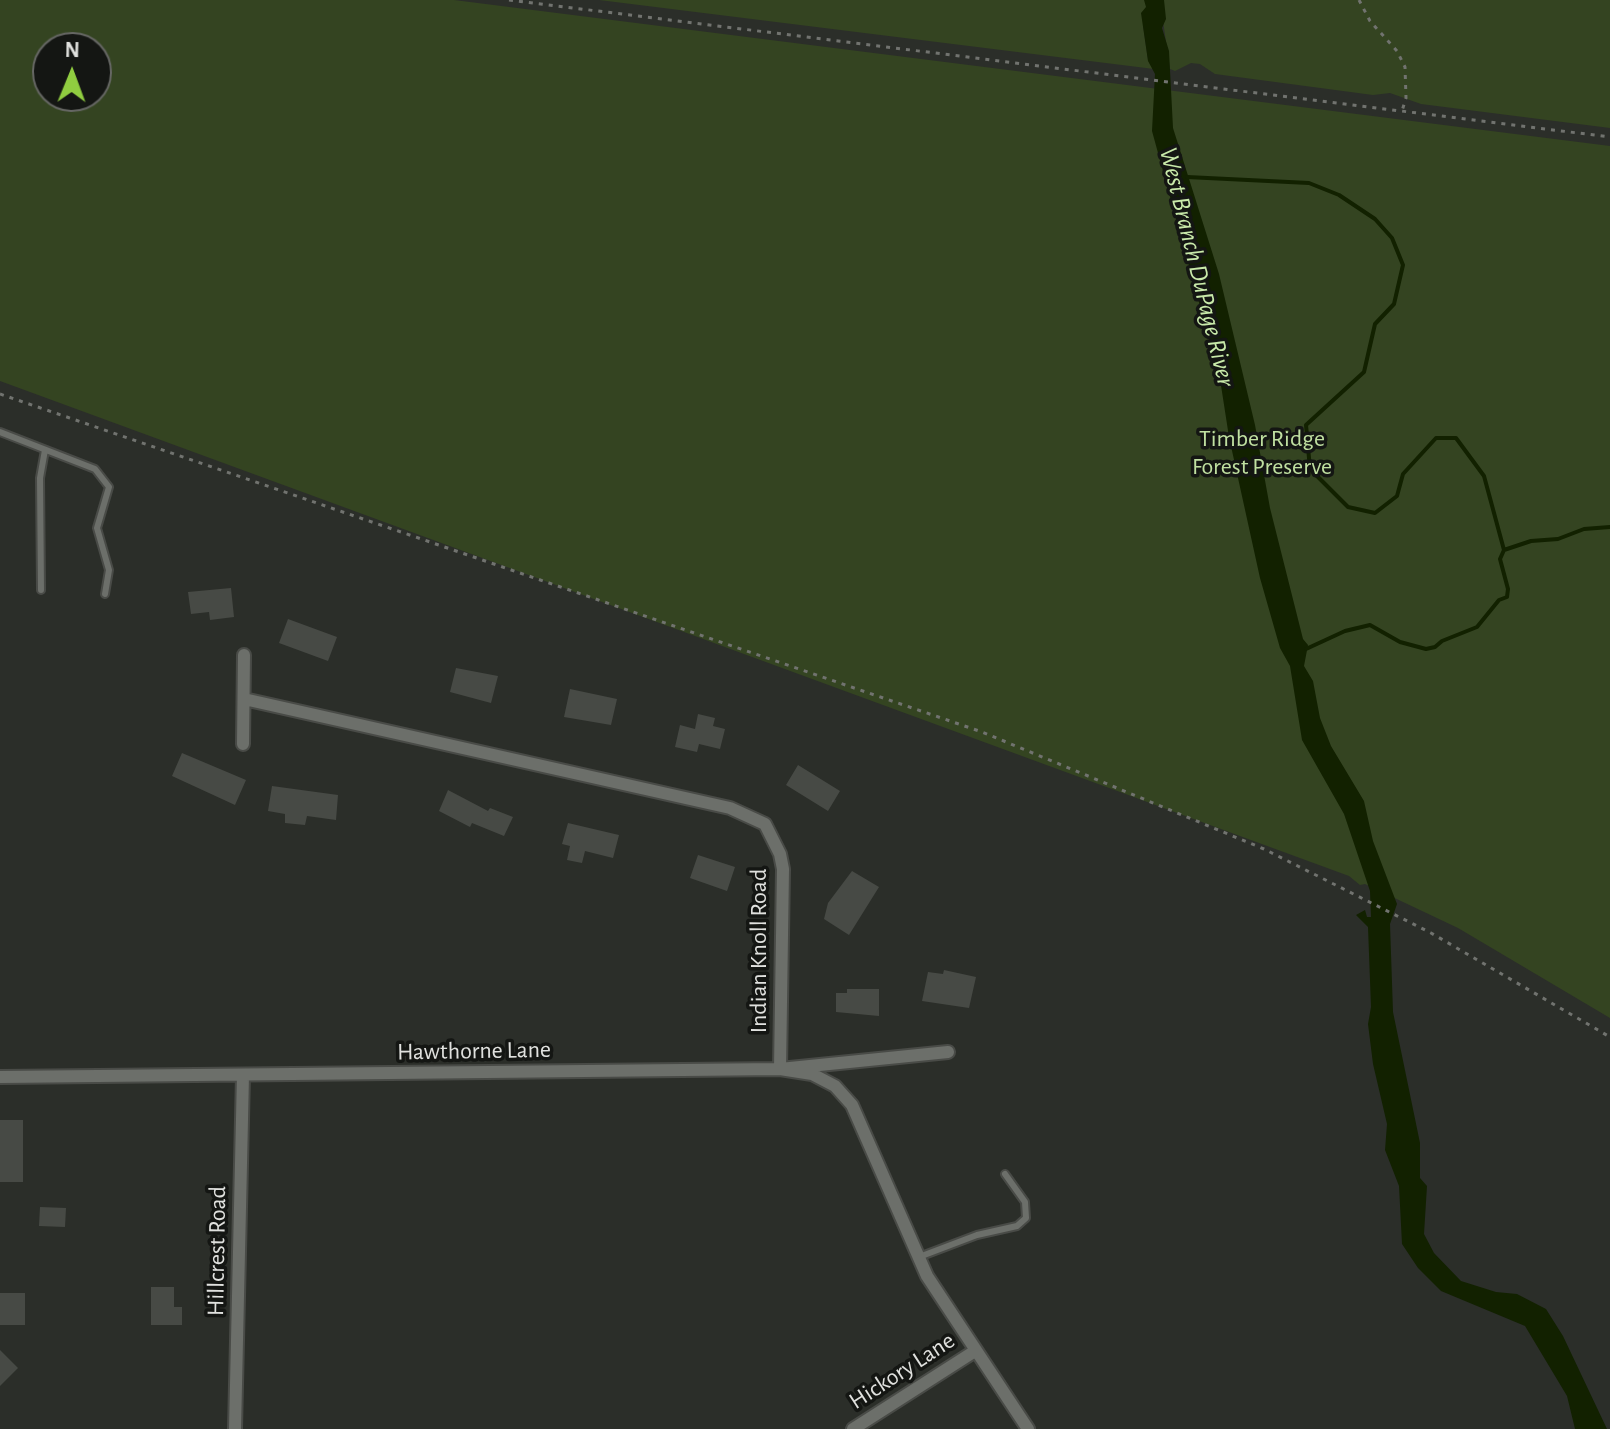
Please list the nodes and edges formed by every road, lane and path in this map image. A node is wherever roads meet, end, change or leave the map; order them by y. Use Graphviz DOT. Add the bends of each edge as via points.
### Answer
graph roads {
  1 [pos="509,0"];
  2 [pos="1359,0"];
  3 [pos="1402,111"];
  4 [pos="1610,137"];
  5 [pos="0,394"];
  6 [pos="0,432"];
  7 [pos="45,450"];
  8 [pos="41,590"];
  9 [pos="105,594"];
  10 [pos="244,655"];
  11 [pos="244,699"];
  12 [pos="243,744"];
  13 [pos="1610,1037"];
  14 [pos="948,1052"];
  15 [pos="780,1069"];
  16 [pos="243,1075"];
  17 [pos="0,1077"];
  18 [pos="1005,1174"];
  19 [pos="919,1257"];
  20 [pos="975,1351"];
  21 [pos="235,1429"];
  22 [pos="853,1429"];
  23 [pos="1028,1429"];
  1 -- 3 [label="path"];
  2 -- 3 [label="path" via="1405,67"];
  3 -- 4 [label="path"];
  5 -- 13 [label="path" via="982,732 1172,808 1370,902"];
  6 -- 7 [label="lane"];
  7 -- 8 [label="lane" via="40,478"];
  7 -- 9 [label="lane" via="95,469 109,487 97,528 109,570"];
  10 -- 11 [label="street"];
  11 -- 12 [label="street"];
  11 -- 15 [label="street, Indian Knoll Road" via="730,808 765,824 783,869"];
  14 -- 15 [label="street, Hawthorne Lane"];
  15 -- 16 [label="street, Hawthorne Lane"];
  15 -- 19 [label="street" via="812,1074 835,1086 852,1105"];
  16 -- 17 [label="street, Hawthorne Lane"];
  16 -- 21 [label="street, Hillcrest Road"];
  18 -- 19 [label="lane" via="1025,1202 1026,1218 1017,1226"];
  19 -- 20 [label="street"];
  20 -- 22 [label="street, Hickory Lane"];
  20 -- 23 [label="street"];
}
